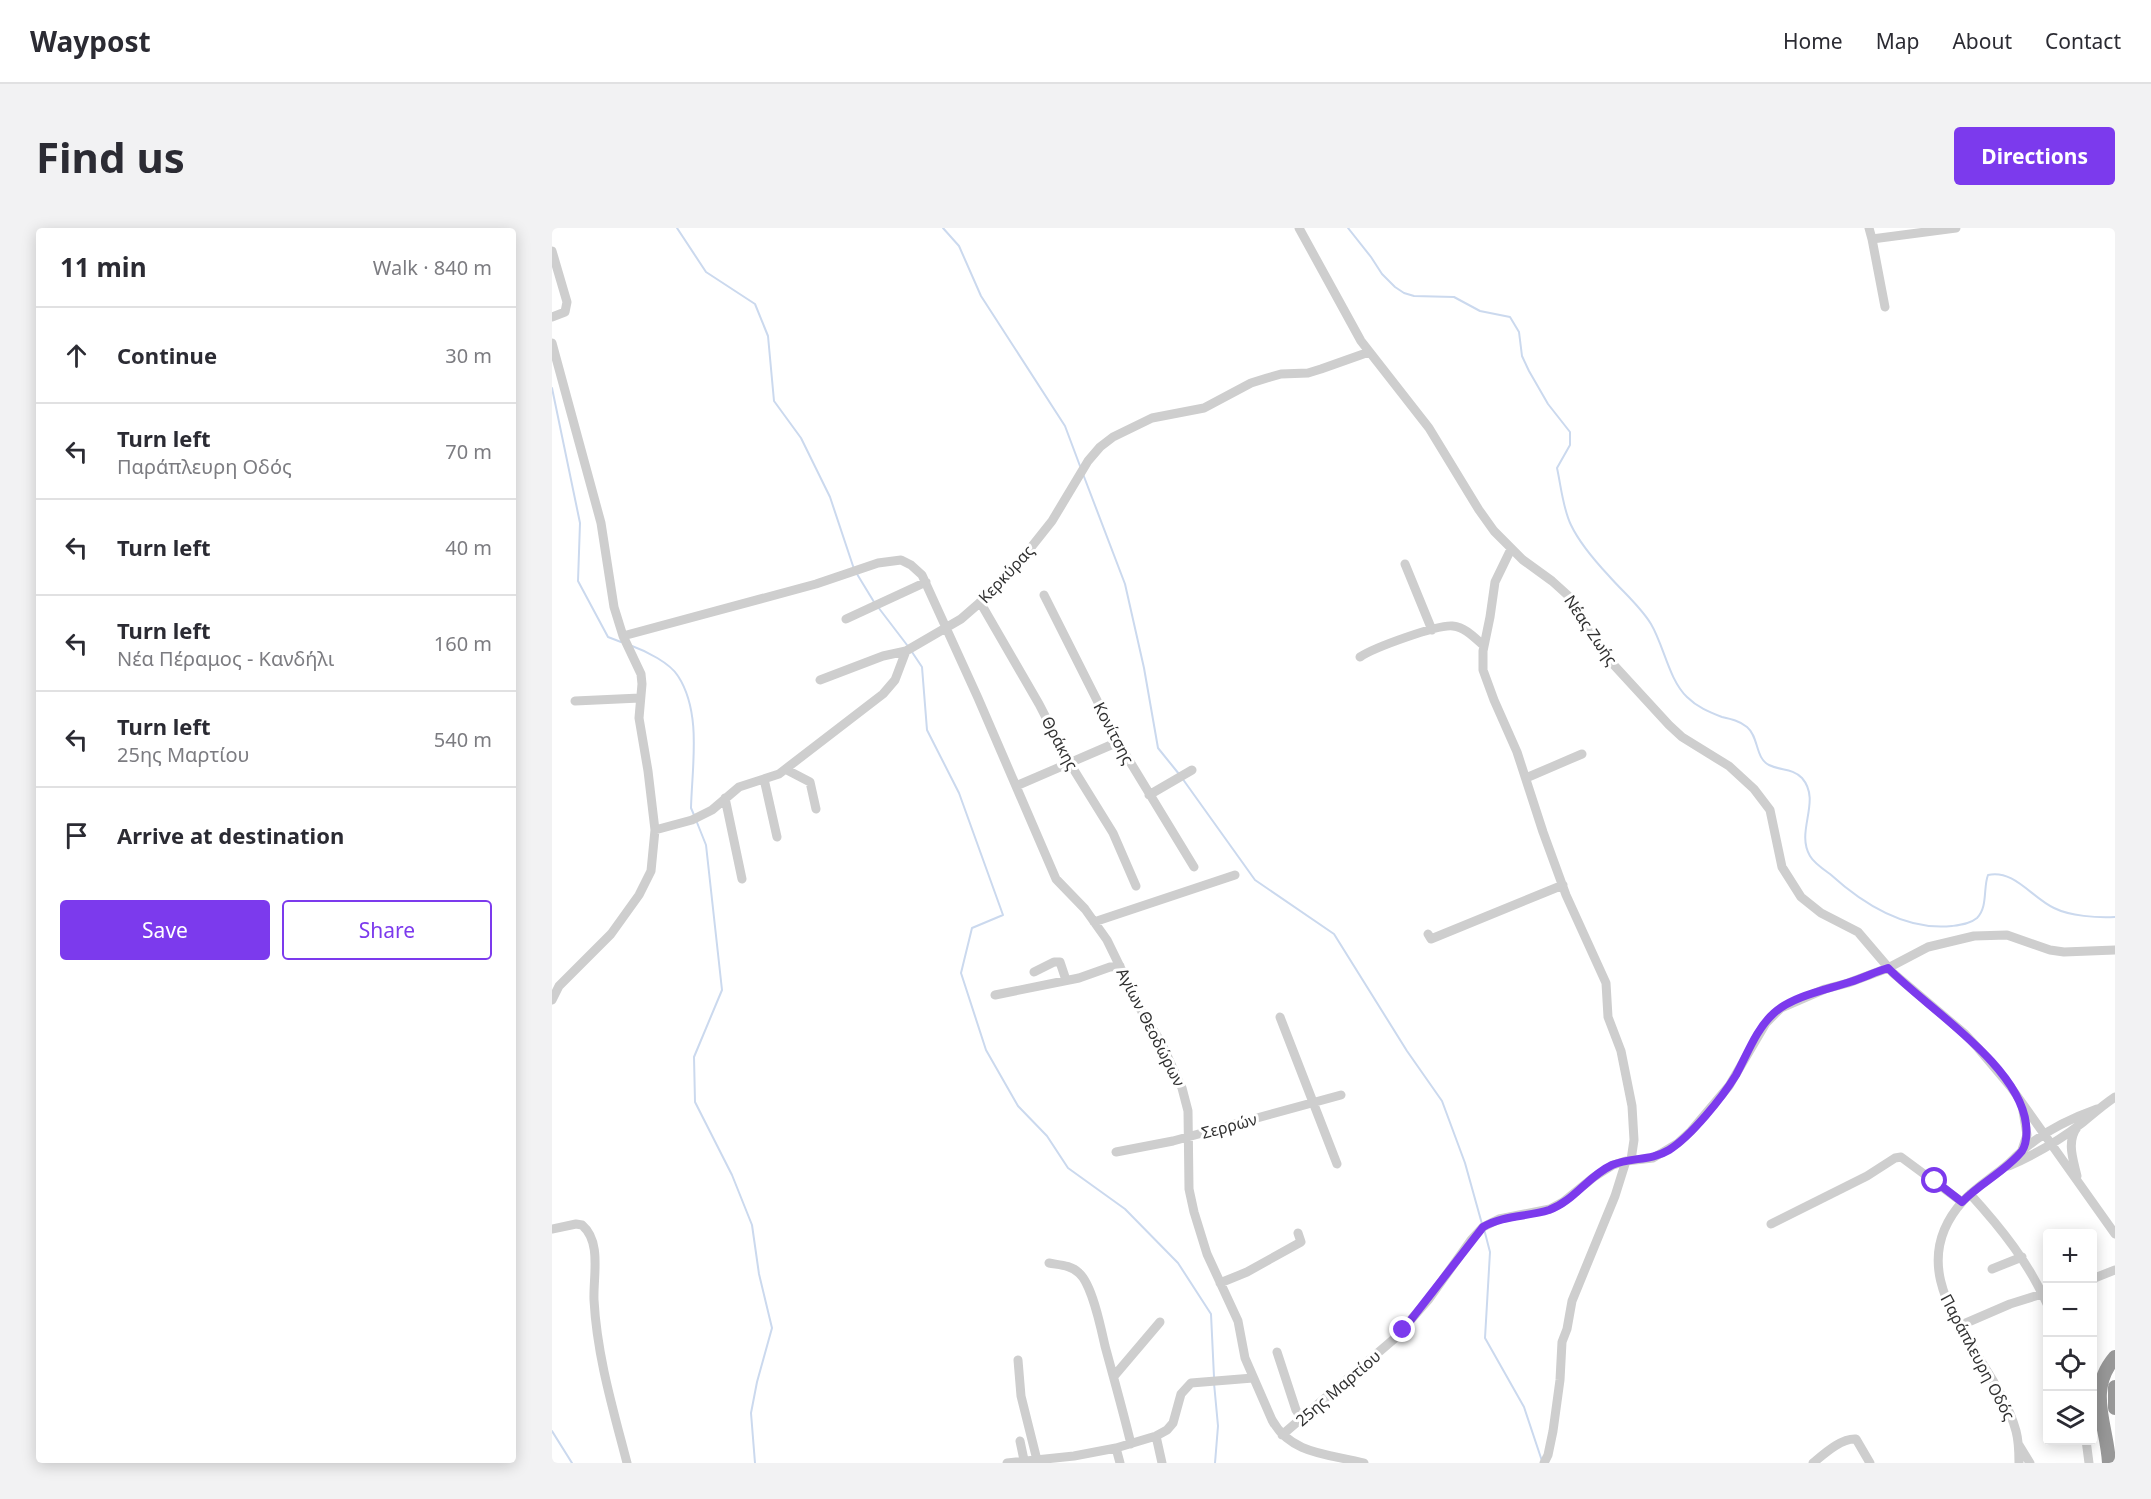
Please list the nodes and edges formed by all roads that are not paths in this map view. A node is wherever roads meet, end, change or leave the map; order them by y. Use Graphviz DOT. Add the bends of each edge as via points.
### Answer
graph roads {
  1 [pos="1299,228"];
  2 [pos="1869,228"];
  3 [pos="1956,228"];
  4 [pos="1872,238"];
  5 [pos="552,251"];
  6 [pos="1885,307"];
  7 [pos="552,317"];
  8 [pos="552,343"];
  9 [pos="1369,352"];
  10 [pos="1511,549"];
  11 [pos="1405,564"];
  12 [pos="926,582"];
  13 [pos="1044,595"];
  14 [pos="980,602"];
  15 [pos="846,619"];
  16 [pos="945,628"];
  17 [pos="1432,630"];
  18 [pos="623,636"];
  19 [pos="1484,646"];
  20 [pos="906,651"];
  21 [pos="1360,657"];
  22 [pos="820,680"];
  23 [pos="640,698"];
  24 [pos="575,701"];
  25 [pos="1118,742"];
  26 [pos="1582,754"];
  27 [pos="1069,762"];
  28 [pos="787,770"];
  29 [pos="1192,770"];
  30 [pos="1526,778"];
  31 [pos="764,779"];
  32 [pos="1016,786"];
  33 [pos="1149,795"];
  34 [pos="725,798"];
  35 [pos="816,809"];
  36 [pos="655,830"];
  37 [pos="777,837"];
  38 [pos="1194,867"];
  39 [pos="1235,875"];
  40 [pos="742,879"];
  41 [pos="1563,885"];
  42 [pos="1136,886"];
  43 [pos="1094,922"];
  44 [pos="1428,934"];
  45 [pos="2115,950"];
  46 [pos="1120,966"];
  47 [pos="1888,968"];
  48 [pos="1034,972"];
  49 [pos="1066,980"];
  50 [pos="995,995"];
  51 [pos="552,1000"];
  52 [pos="1280,1017"];
  53 [pos="1341,1095"];
  54 [pos="2115,1097"];
  55 [pos="2021,1100"];
  56 [pos="1312,1103"];
  57 [pos="2097,1109"];
  58 [pos="2082,1123"];
  59 [pos="2045,1133"];
  60 [pos="1189,1137"];
  61 [pos="2051,1143"];
  62 [pos="2022,1150"];
  63 [pos="1116,1152"];
  64 [pos="1629,1161"];
  65 [pos="1337,1164"];
  66 [pos="2004,1168"];
  67 [pos="2079,1181"];
  68 [pos="1970,1194"];
  69 [pos="1962,1202"];
  70 [pos="1771,1224"];
  71 [pos="552,1229"];
  72 [pos="1298,1233"];
  73 [pos="2115,1234"];
  74 [pos="2022,1257"];
  75 [pos="1048,1263"];
  76 [pos="1251,1269"];
  77 [pos="1992,1269"];
  78 [pos="2115,1270"];
  79 [pos="2097,1277"];
  80 [pos="1256,1281"];
  81 [pos="1220,1283"];
  82 [pos="2043,1295"];
  83 [pos="2043,1299"];
  84 [pos="1160,1322"];
  85 [pos="1959,1326"];
  86 [pos="1277,1352"];
  87 [pos="2115,1357"];
  88 [pos="1018,1360"];
  89 [pos="1114,1375"];
  90 [pos="1253,1378"];
  91 [pos="2115,1387"];
  92 [pos="2115,1408"];
  93 [pos="1302,1419"];
  94 [pos="1282,1435"];
  95 [pos="1156,1436"];
  96 [pos="1020,1442"];
  97 [pos="2018,1443"];
  98 [pos="1131,1444"];
  99 [pos="2087,1445"];
  100 [pos="1116,1448"];
  101 [pos="1024,1460"];
  102 [pos="1037,1460"];
  103 [pos="1547,1460"];
  104 [pos="627,1463"];
  105 [pos="1007,1463"];
  106 [pos="1120,1463"];
  107 [pos="1162,1463"];
  108 [pos="1364,1463"];
  109 [pos="1814,1463"];
  110 [pos="1869,1463"];
  111 [pos="2019,1463"];
  112 [pos="2030,1463"];
  113 [pos="2089,1463"];
  114 [pos="2109,1463"];
  1 -- 9 [label="street, Νέας Ζωής"];
  2 -- 4 [label="street"];
  3 -- 4 [label="street"];
  4 -- 6 [label="street"];
  5 -- 7 [label="street" via="567,302 566,312"];
  8 -- 18 [label="street" via="601,523 614,607"];
  9 -- 10 [label="street, Νέας Ζωής" via="1429,428 1479,510"];
  9 -- 14 [label="street, Κερκύρας" via="1308,373 1267,378 1204,408 1152,418 1113,437 1088,462 1052,521 1021,560"];
  10 -- 19 [label="street" via="1495,582"];
  10 -- 47 [label="street, Νέας Ζωής" via="1573,600 1612,663 1669,725 1729,766 1754,789 1770,810 1782,867 1797,891 1814,909 1858,932"];
  11 -- 17 [label="street"];
  12 -- 15 [label="street"];
  12 -- 16 [label="street, Αγίων Θεοδώρων"];
  12 -- 18 [label="street" via="901,560 878,563 816,584"];
  13 -- 25 [label="street, Κονίτσης"];
  14 -- 16 [label="street, Κερκύρας"];
  14 -- 27 [label="street, Θράκης"];
  16 -- 20 [label="street, Κερκύρας"];
  16 -- 32 [label="street, Αγίων Θεοδώρων"];
  17 -- 19 [label="street" via="1455,626"];
  17 -- 21 [label="street"];
  18 -- 23 [label="street" via="641,674"];
  19 -- 30 [label="street" via="1486,681"];
  20 -- 22 [label="street, Κερκύρας"];
  20 -- 28 [label="street" via="896,680 887,690"];
  23 -- 24 [label="street"];
  23 -- 36 [label="street" via="639,718"];
  25 -- 27 [label="street"];
  25 -- 33 [label="street, Κονίτσης"];
  26 -- 30 [label="street"];
  27 -- 32 [label="street"];
  27 -- 42 [label="street, Θράκης" via="1117,840"];
  28 -- 31 [label="street"];
  28 -- 35 [label="street" via="810,782"];
  29 -- 33 [label="street"];
  30 -- 41 [label="street"];
  31 -- 34 [label="street" via="739,787"];
  31 -- 37 [label="street"];
  32 -- 43 [label="street, Αγίων Θεοδώρων" via="1056,879"];
  33 -- 38 [label="street, Κονίτσης"];
  34 -- 36 [label="street" via="703,815"];
  34 -- 40 [label="street"];
  36 -- 51 [label="street" via="651,871 639,895 611,934 559,986"];
  39 -- 43 [label="street"];
  41 -- 44 [label="street" via="1431,939"];
  41 -- 64 [label="street" via="1606,983 1608,1017 1624,1060 1632,1106 1634,1140"];
  43 -- 46 [label="street, Αγίων Θεοδώρων"];
  45 -- 47 [label="street, 25ης Μαρτίου" via="2064,952 2007,935 1974,936 1928,947"];
  46 -- 49 [label="street"];
  46 -- 60 [label="street, Αγίων Θεοδώρων" via="1182,1088"];
  47 -- 55 [label="street, Νέας Ζωής" via="1965,1035"];
  47 -- 64 [label="street, 25ης Μαρτίου" via="1825,988 1774,1013 1729,1086 1691,1131 1662,1154"];
  48 -- 49 [label="street" via="1060,962"];
  49 -- 50 [label="street"];
  52 -- 56 [label="street"];
  53 -- 56 [label="street, Σερρών"];
  54 -- 57 [label="street, Παράπλευρη Οδός"];
  55 -- 59 [label="street, Νέας Ζωής"];
  55 -- 62 [label="street" via="2027,1135"];
  56 -- 60 [label="street, Σερρών"];
  56 -- 65 [label="street"];
  57 -- 58 [label="street, Παράπλευρη Οδός"];
  57 -- 59 [label="street, Παράπλευρη Οδός"];
  58 -- 61 [label="street, Παράπλευρη Οδός"];
  58 -- 67 [label="street" via="2071,1143"];
  59 -- 61 [label="street, Νέας Ζωής"];
  59 -- 62 [label="street, Παράπλευρη Οδός"];
  60 -- 63 [label="street, Σερρών"];
  60 -- 81 [label="street, Αγίων Θεοδώρων" via="1191,1200"];
  61 -- 66 [label="street, Παράπλευρη Οδός"];
  61 -- 67 [label="street, Νέας Ζωής"];
  62 -- 66 [label="street, Παράπλευρη Οδός"];
  64 -- 93 [label="street, 25ης Μαρτίου" via="1604,1170 1550,1209 1499,1219 1483,1227 1403,1330"];
  64 -- 103 [label="street" via="1572,1300 1562,1342 1558,1400"];
  66 -- 68 [label="street, Παράπλευρη Οδός"];
  67 -- 73 [label="street, Νέας Ζωής"];
  68 -- 69 [label="street, Παράπλευρη Οδός"];
  68 -- 74 [label="street"];
  69 -- 70 [label="street" via="1901,1157"];
  69 -- 85 [label="street, Παράπλευρη Οδός" via="1945,1229 1938,1260 1942,1291"];
  71 -- 104 [label="street" via="582,1225 592,1236 600,1354"];
  72 -- 76 [label="street" via="1301,1242"];
  74 -- 77 [label="street"];
  74 -- 82 [label="street"];
  75 -- 89 [label="street" via="1072,1268 1084,1278"];
  76 -- 80 [label="street"];
  76 -- 81 [label="street"];
  78 -- 79 [label="street"];
  81 -- 90 [label="street, Αγίων Θεοδώρων" via="1238,1321"];
  83 -- 85 [label="street" via="2010,1304"];
  84 -- 89 [label="street"];
  85 -- 97 [label="street, Παράπλευρη Οδός" via="2000,1394"];
  86 -- 93 [label="street"];
  87 -- 114 [label="highway" via="2103,1373 2099,1394"];
  88 -- 102 [label="street" via="1021,1396"];
  89 -- 98 [label="street"];
  90 -- 94 [label="street, Αγίων Θεοδώρων"];
  90 -- 95 [label="street" via="1191,1383 1181,1394 1173,1423"];
  91 -- 92 [label="highway"];
  93 -- 94 [label="street, 25ης Μαρτίου"];
  94 -- 108 [label="street" via="1302,1448"];
  95 -- 98 [label="street"];
  95 -- 107 [label="street"];
  96 -- 101 [label="street"];
  97 -- 111 [label="street, Παράπλευρη Οδός"];
  97 -- 112 [label="street"];
  98 -- 100 [label="street"];
  99 -- 113 [label="street"];
  100 -- 102 [label="street"];
  100 -- 106 [label="street"];
  101 -- 102 [label="street"];
  101 -- 105 [label="street"];
  109 -- 110 [label="street" via="1851,1438 1860,1442"];
}
